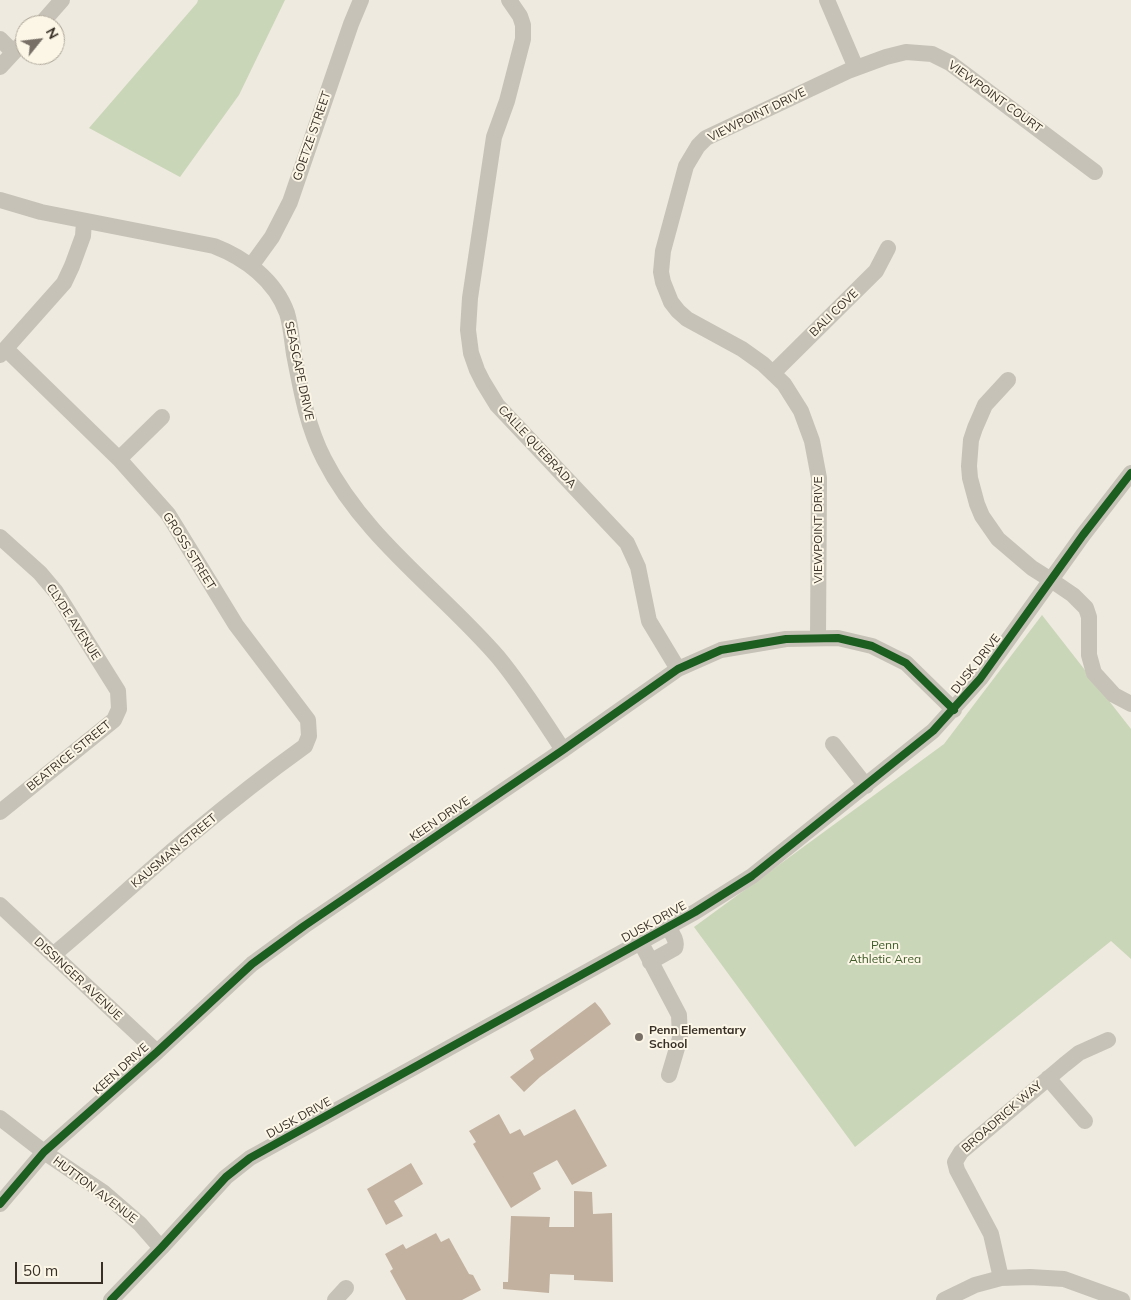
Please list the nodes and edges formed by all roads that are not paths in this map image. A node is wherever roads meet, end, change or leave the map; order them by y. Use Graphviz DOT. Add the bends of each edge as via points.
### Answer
graph roads {
  1 [pos="62,0"];
  2 [pos="361,0"];
  3 [pos="510,0"];
  4 [pos="827,0"];
  5 [pos="49,15"];
  6 [pos="0,39"];
  7 [pos="15,45"];
  8 [pos="15,50"];
  9 [pos="0,66"];
  10 [pos="856,68"];
  11 [pos="1095,172"];
  12 [pos="0,200"];
  13 [pos="84,221"];
  14 [pos="888,248"];
  15 [pos="251,266"];
  16 [pos="3,352"];
  17 [pos="773,373"];
  18 [pos="1008,380"];
  19 [pos="162,416"];
  20 [pos="119,459"];
  21 [pos="1131,473"];
  22 [pos="0,537"];
  23 [pos="1051,580"];
  24 [pos="818,638"];
  25 [pos="678,669"];
  26 [pos="118,691"];
  27 [pos="1131,704"];
  28 [pos="954,710"];
  29 [pos="833,744"];
  30 [pos="563,750"];
  31 [pos="297,751"];
  32 [pos="866,786"];
  33 [pos="0,812"];
  34 [pos="0,906"];
  35 [pos="668,927"];
  36 [pos="640,943"];
  37 [pos="54,955"];
  38 [pos="650,962"];
  39 [pos="1108,1040"];
  40 [pos="156,1052"];
  41 [pos="669,1075"];
  42 [pos="1048,1078"];
  43 [pos="0,1118"];
  44 [pos="1085,1121"];
  45 [pos="44,1152"];
  46 [pos="0,1204"];
  47 [pos="161,1248"];
  48 [pos="1001,1278"];
  49 [pos="110,1300"];
  50 [pos="944,1300"];
  51 [pos="1122,1300"];
  1 -- 5 [label="street"];
  2 -- 15 [label="street, GOETZE STREET" via="290,202 272,237"];
  3 -- 25 [label="street, CALLE QUEBRADA" via="520,16 523,39 494,142 470,298 468,330 471,353 476,370 498,405 627,543 638,567 649,621"];
  4 -- 10 [label="street"];
  6 -- 7 [label="street"];
  8 -- 9 [label="street"];
  10 -- 11 [label="street, VIEWPOINT COURT" via="906,52 932,54 950,63"];
  10 -- 17 [label="street, VIEWPOINT DRIVE" via="706,138 698,146 684,173 662,261 666,292 687,319 753,356"];
  12 -- 13 [label="street, SEASCAPE DRIVE"];
  13 -- 15 [label="street, SEASCAPE DRIVE" via="214,246"];
  13 -- 16 [label="street" via="83,236 64,283"];
  14 -- 17 [label="street, BALI COVE" via="876,271"];
  15 -- 30 [label="street, SEASCAPE DRIVE" via="268,283 287,314 304,407 324,458 341,488 379,536 498,658"];
  16 -- 20 [label="street, GROSS STREET"];
  17 -- 24 [label="street, VIEWPOINT DRIVE" via="801,411 812,441 819,478"];
  18 -- 23 [label="street" via="985,405 974,428 969,466 973,491 982,516 998,539"];
  19 -- 20 [label="street"];
  20 -- 31 [label="street, GROSS STREET" via="168,514 236,625 308,720 309,736 305,746"];
  21 -- 23 [label="street, DUSK DRIVE"];
  22 -- 26 [label="street, CLYDE AVENUE" via="56,592"];
  23 -- 27 [label="street" via="1086,608 1089,655 1094,674 1114,695"];
  23 -- 28 [label="street, DUSK DRIVE"];
  24 -- 25 [label="street, KEEN DRIVE" via="786,639 721,650"];
  24 -- 28 [label="street, KEEN DRIVE" via="838,638 872,646 906,663"];
  25 -- 30 [label="street, KEEN DRIVE"];
  26 -- 33 [label="street, BEATRICE STREET" via="119,709 114,720"];
  28 -- 32 [label="street, DUSK DRIVE"];
  29 -- 32 [label="street"];
  30 -- 40 [label="street, KEEN DRIVE" via="291,935 252,964"];
  31 -- 37 [label="street, KAUSMAN STREET" via="190,835"];
  32 -- 35 [label="street, DUSK DRIVE" via="752,876"];
  34 -- 37 [label="street, DISSINGER AVENUE"];
  35 -- 36 [label="street, DUSK DRIVE"];
  35 -- 38 [label="street" via="676,941 675,948"];
  36 -- 38 [label="street"];
  36 -- 47 [label="street, DUSK DRIVE" via="250,1158 226,1177"];
  37 -- 40 [label="street, DISSINGER AVENUE"];
  38 -- 41 [label="street" via="679,1015 680,1038"];
  39 -- 42 [label="street, BROADRICK WAY" via="1079,1053"];
  40 -- 45 [label="street, KEEN DRIVE"];
  42 -- 44 [label="street"];
  42 -- 48 [label="street, BROADRICK WAY" via="961,1152 955,1162 991,1234"];
  43 -- 45 [label="street, HUTTON AVENUE"];
  45 -- 46 [label="street, KEEN DRIVE"];
  45 -- 47 [label="street, HUTTON AVENUE" via="102,1192 140,1224"];
  47 -- 49 [label="street, DUSK DRIVE"];
  48 -- 50 [label="street" via="975,1285"];
  48 -- 51 [label="street" via="1064,1279"];
}
